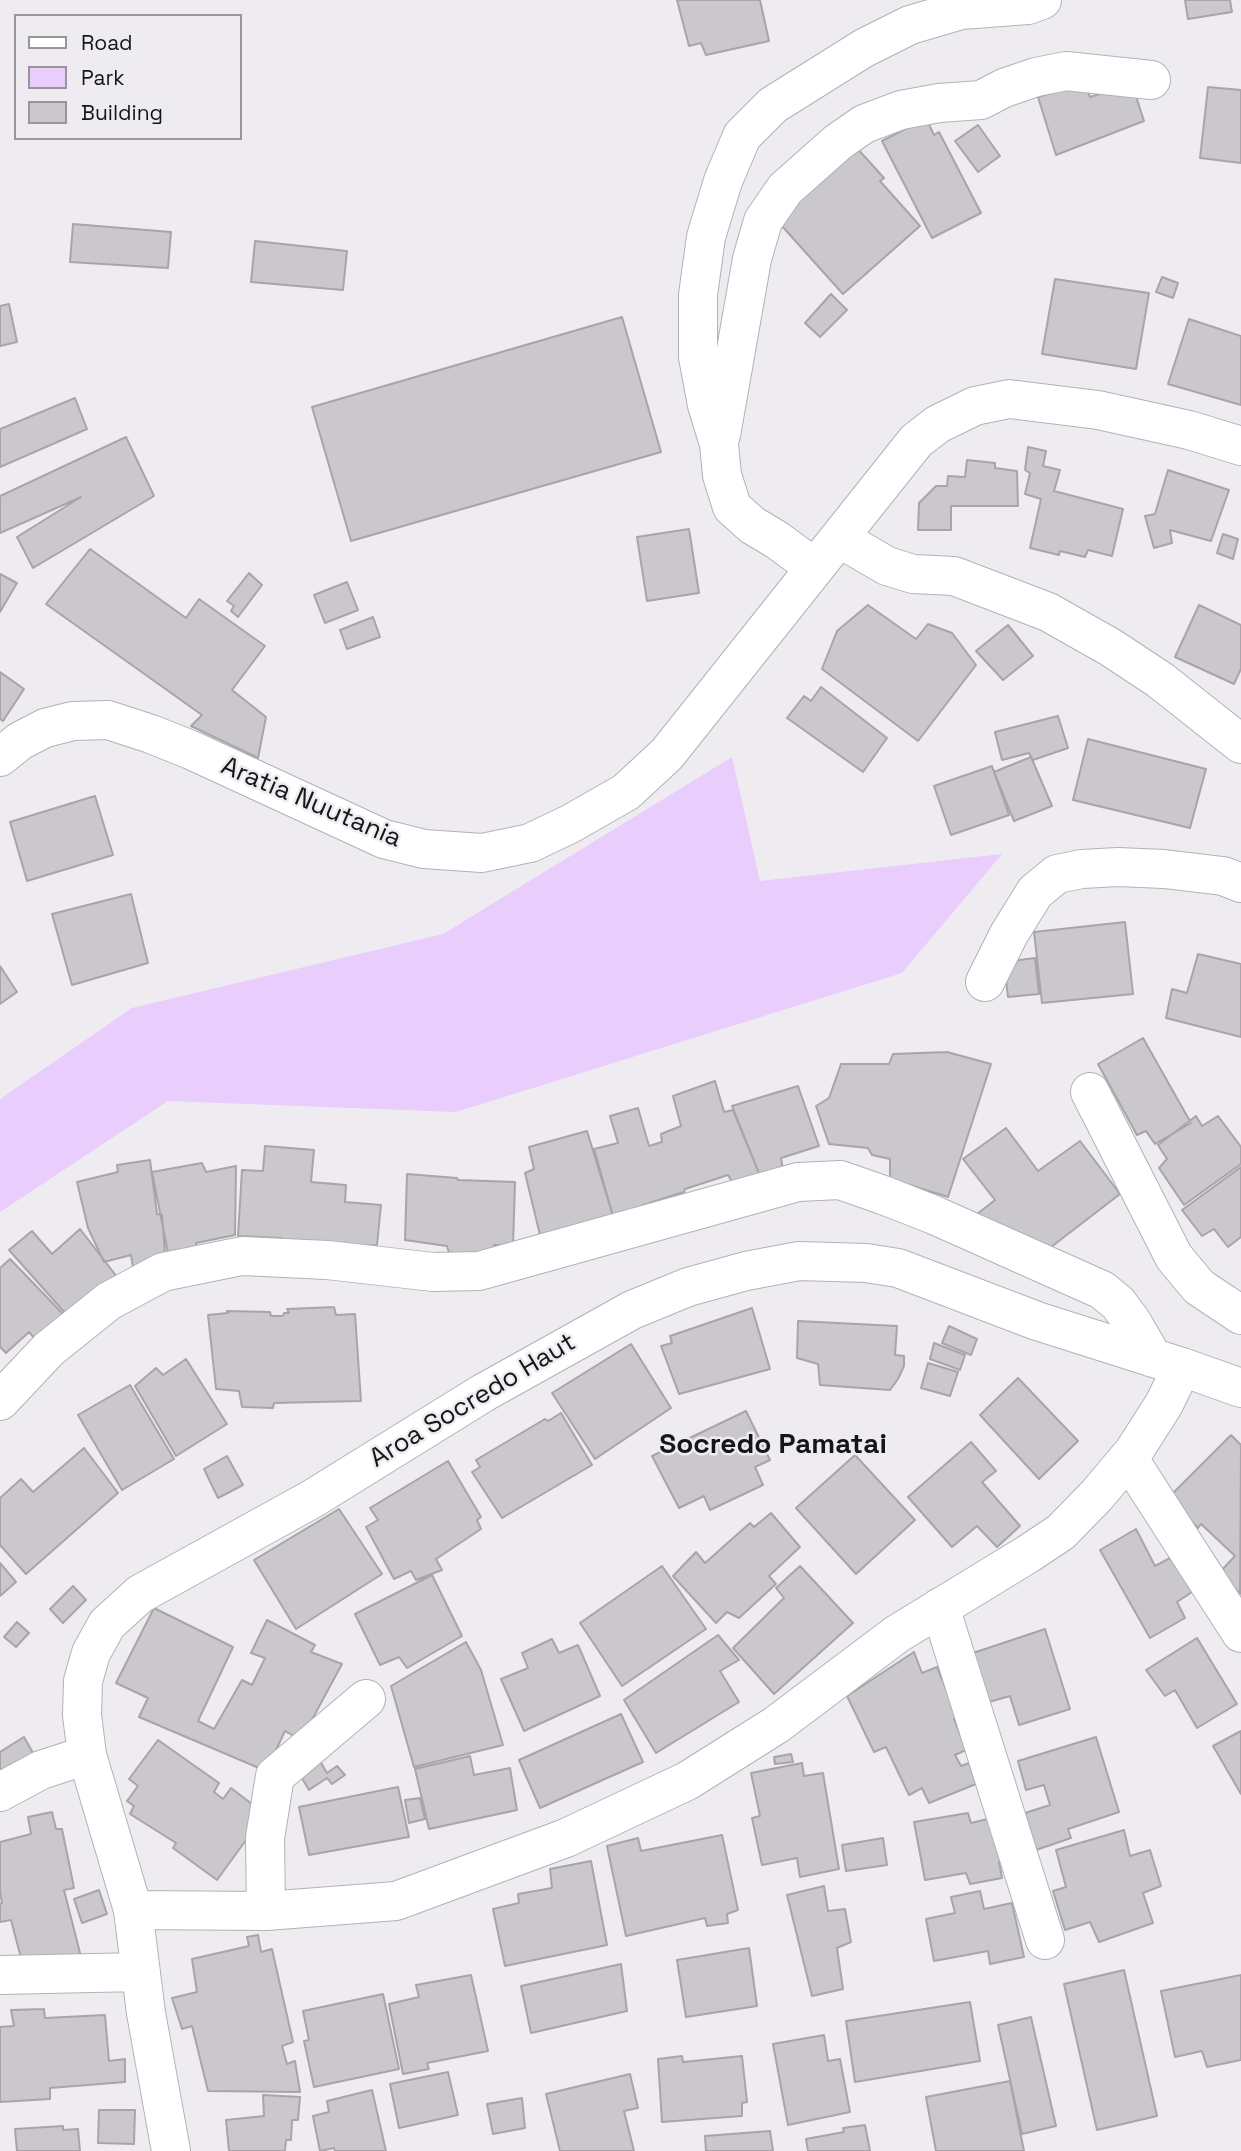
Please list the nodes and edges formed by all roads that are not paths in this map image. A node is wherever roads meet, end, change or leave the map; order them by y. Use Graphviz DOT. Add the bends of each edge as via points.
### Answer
graph roads {
  1 [pos="1042,0"];
  2 [pos="1152,80"];
  3 [pos="719,444"];
  4 [pos="1241,446"];
  5 [pos="839,537"];
  6 [pos="815,568"];
  7 [pos="1241,744"];
  8 [pos="0,757"];
  9 [pos="1241,883"];
  10 [pos="985,982"];
  11 [pos="1090,1092"];
  12 [pos="1241,1315"];
  13 [pos="1167,1362"];
  14 [pos="1241,1388"];
  15 [pos="0,1401"];
  16 [pos="1129,1459"];
  17 [pos="940,1607"];
  18 [pos="1241,1633"];
  19 [pos="366,1699"];
  20 [pos="87,1755"];
  21 [pos="0,1792"];
  22 [pos="133,1910"];
  23 [pos="266,1912"];
  24 [pos="1045,1940"];
  25 [pos="140,1972"];
  26 [pos="0,1975"];
  27 [pos="171,2151"];
  1 -- 3 [label="street" via="961,10 911,26 812,79 773,106 742,136 706,237 698,295 698,357"];
  2 -- 3 [label="street" via="1066,71 1036,77 981,100 901,110 864,124 828,150 785,189 763,221"];
  3 -- 6 [label="street" via="732,507"];
  4 -- 5 [label="street, Aratia Nuutania" via="1098,410 1009,399 975,406 916,441"];
  5 -- 6 [label="street, Aratia Nuutania"];
  5 -- 7 [label="street" via="887,566 913,575 954,576 1048,612 1160,680"];
  6 -- 8 [label="street, Aratia Nuutania" via="667,754 626,792 530,843 482,853 424,849 384,839 191,750 108,720 45,728"];
  9 -- 10 [label="street" via="1223,876 1151,868 1057,874 1035,892"];
  11 -- 12 [label="street" via="1174,1257 1199,1287"];
  13 -- 14 [label="street, Aroa Socredo Haut"];
  13 -- 15 [label="street" via="1102,1290 934,1215 840,1180 798,1182 478,1271 433,1272 242,1256 163,1272 109,1301 59,1341"];
  13 -- 16 [label="street" via="1164,1404"];
  13 -- 20 [label="street, Aroa Socredo Haut" via="1037,1321 898,1268 799,1261 688,1287 632,1310 564,1347 312,1499 140,1594 107,1624 91,1653 83,1681"];
  16 -- 17 [label="street" via="1061,1532"];
  16 -- 18 [label="street"];
  17 -- 23 [label="street" via="867,1654 776,1725 687,1781 591,1827 396,1901"];
  17 -- 24 [label="street"];
  19 -- 23 [label="street" via="275,1776 265,1838"];
  20 -- 21 [label="street" via="41,1770"];
  20 -- 22 [label="street, Aroa Socredo Haut"];
  22 -- 23 [label="street"];
  22 -- 25 [label="street, Aroa Socredo Haut"];
  25 -- 26 [label="street"];
  25 -- 27 [label="street, Aroa Socredo Haut"];
}
